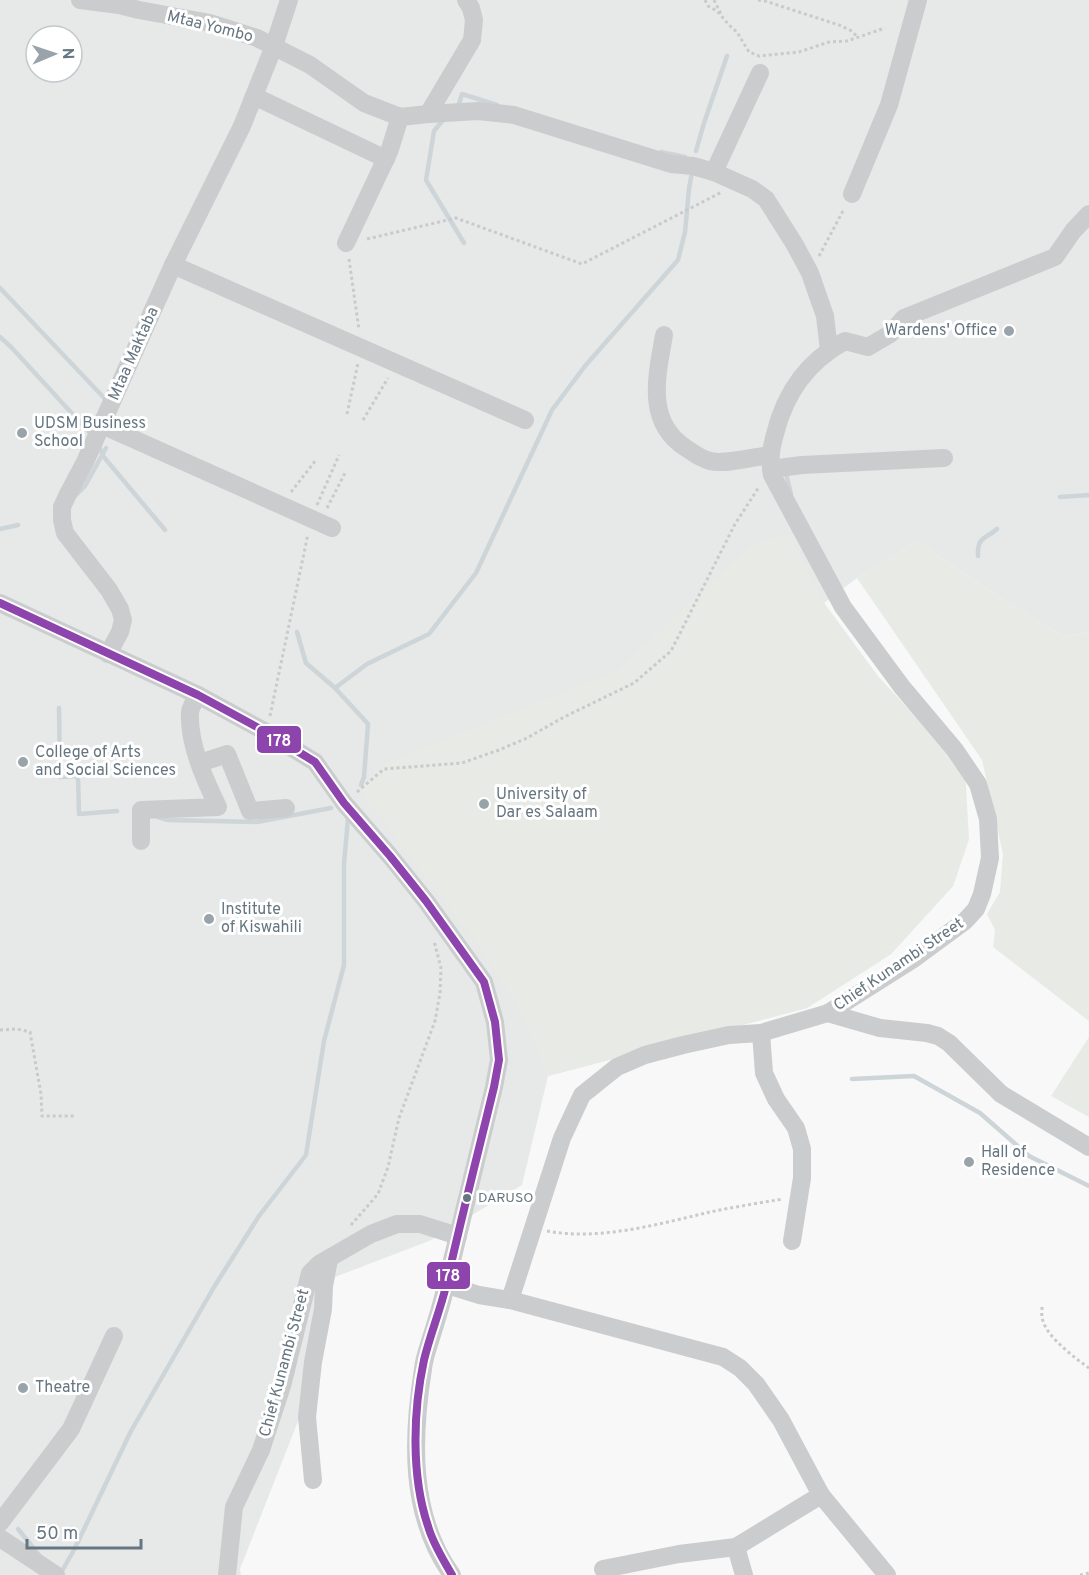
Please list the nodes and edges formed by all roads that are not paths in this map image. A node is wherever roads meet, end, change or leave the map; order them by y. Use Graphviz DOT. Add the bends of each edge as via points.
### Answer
graph roads {
  1 [pos="80,0"];
  2 [pos="289,0"];
  3 [pos="466,0"];
  4 [pos="918,0"];
  5 [pos="274,46"];
  6 [pos="760,73"];
  7 [pos="254,96"];
  8 [pos="428,114"];
  9 [pos="400,117"];
  10 [pos="386,159"];
  11 [pos="714,172"];
  12 [pos="852,194"];
  13 [pos="1089,214"];
  14 [pos="346,243"];
  15 [pos="173,265"];
  16 [pos="664,335"];
  17 [pos="829,350"];
  18 [pos="525,420"];
  19 [pos="102,425"];
  20 [pos="944,458"];
  21 [pos="770,462"];
  22 [pos="321,523"];
  23 [pos="0,603"];
  24 [pos="108,654"];
  25 [pos="198,695"];
  26 [pos="200,763"];
  27 [pos="286,808"];
  28 [pos="141,841"];
  29 [pos="828,1013"];
  30 [pos="761,1033"];
  31 [pos="1089,1147"];
  32 [pos="458,1236"];
  33 [pos="792,1241"];
  34 [pos="333,1257"];
  35 [pos="447,1285"];
  36 [pos="510,1300"];
  37 [pos="114,1336"];
  38 [pos="313,1480"];
  39 [pos="821,1495"];
  40 [pos="0,1523"];
  41 [pos="0,1538"];
  42 [pos="736,1547"];
  43 [pos="603,1569"];
  44 [pos="56,1575"];
  45 [pos="227,1575"];
  46 [pos="452,1575"];
  47 [pos="744,1575"];
  48 [pos="887,1575"];
  1 -- 5 [label="street, Mtaa Yombo" via="210,23"];
  2 -- 5 [label="street, Mtaa Maktaba"];
  3 -- 8 [label="street" via="474,20 472,40"];
  4 -- 12 [label="street" via="889,105"];
  5 -- 7 [label="street, Mtaa Maktaba"];
  5 -- 9 [label="street, Mtaa Yombo" via="310,65 364,103"];
  6 -- 11 [label="street"];
  7 -- 10 [label="street"];
  7 -- 15 [label="street, Mtaa Maktaba"];
  8 -- 9 [label="street, Mtaa Yombo"];
  8 -- 11 [label="street, Mtaa Yombo" via="478,111 514,116 670,164"];
  9 -- 10 [label="street"];
  10 -- 14 [label="street"];
  11 -- 17 [label="street, Mtaa Yombo" via="766,199 810,273 825,316"];
  13 -- 17 [label="street" via="1055,257 904,318 890,334 868,347 845,341"];
  15 -- 18 [label="street"];
  15 -- 19 [label="street, Mtaa Maktaba"];
  16 -- 21 [label="street" via="656,392 659,413 672,437 708,461"];
  17 -- 21 [label="street" via="808,369 788,396 778,420"];
  19 -- 22 [label="street"];
  19 -- 24 [label="street, Mtaa Maktaba" via="62,507 62,520 65,533 120,609 120,632"];
  20 -- 21 [label="street" via="802,465"];
  21 -- 29 [label="street, Chief Kunambi Street" via="772,475 843,607 955,750 978,784 988,819 990,858 976,909 912,960"];
  23 -- 24 [label="street"];
  24 -- 25 [label="street"];
  25 -- 26 [label="street" via="190,710"];
  25 -- 32 [label="street" via="315,762 344,803 405,874 484,982 495,1022 499,1060"];
  26 -- 27 [label="street" via="227,754 250,811"];
  26 -- 28 [label="street" via="218,807 141,810"];
  29 -- 30 [label="street, Chief Kunambi Street"];
  29 -- 31 [label="street" via="880,1028 938,1036 1001,1094"];
  30 -- 33 [label="street" via="764,1073 796,1128 802,1149 802,1178"];
  30 -- 36 [label="street, Chief Kunambi Street" via="729,1035 645,1055 617,1067 582,1095 562,1138"];
  32 -- 34 [label="street, Chief Kunambi Street" via="420,1224 397,1224 371,1234"];
  32 -- 35 [label="street"];
  34 -- 38 [label="street" via="324,1286 307,1417"];
  34 -- 45 [label="street, Chief Kunambi Street" via="310,1273 282,1386 261,1449 234,1507"];
  35 -- 36 [label="street"];
  35 -- 46 [label="street" via="423,1369 416,1462 427,1529"];
  36 -- 39 [label="street" via="723,1358 740,1368 781,1420"];
  37 -- 40 [label="street" via="71,1429"];
  39 -- 42 [label="street"];
  39 -- 48 [label="street"];
  41 -- 44 [label="street"];
  42 -- 43 [label="street"];
  42 -- 47 [label="street"];
}
